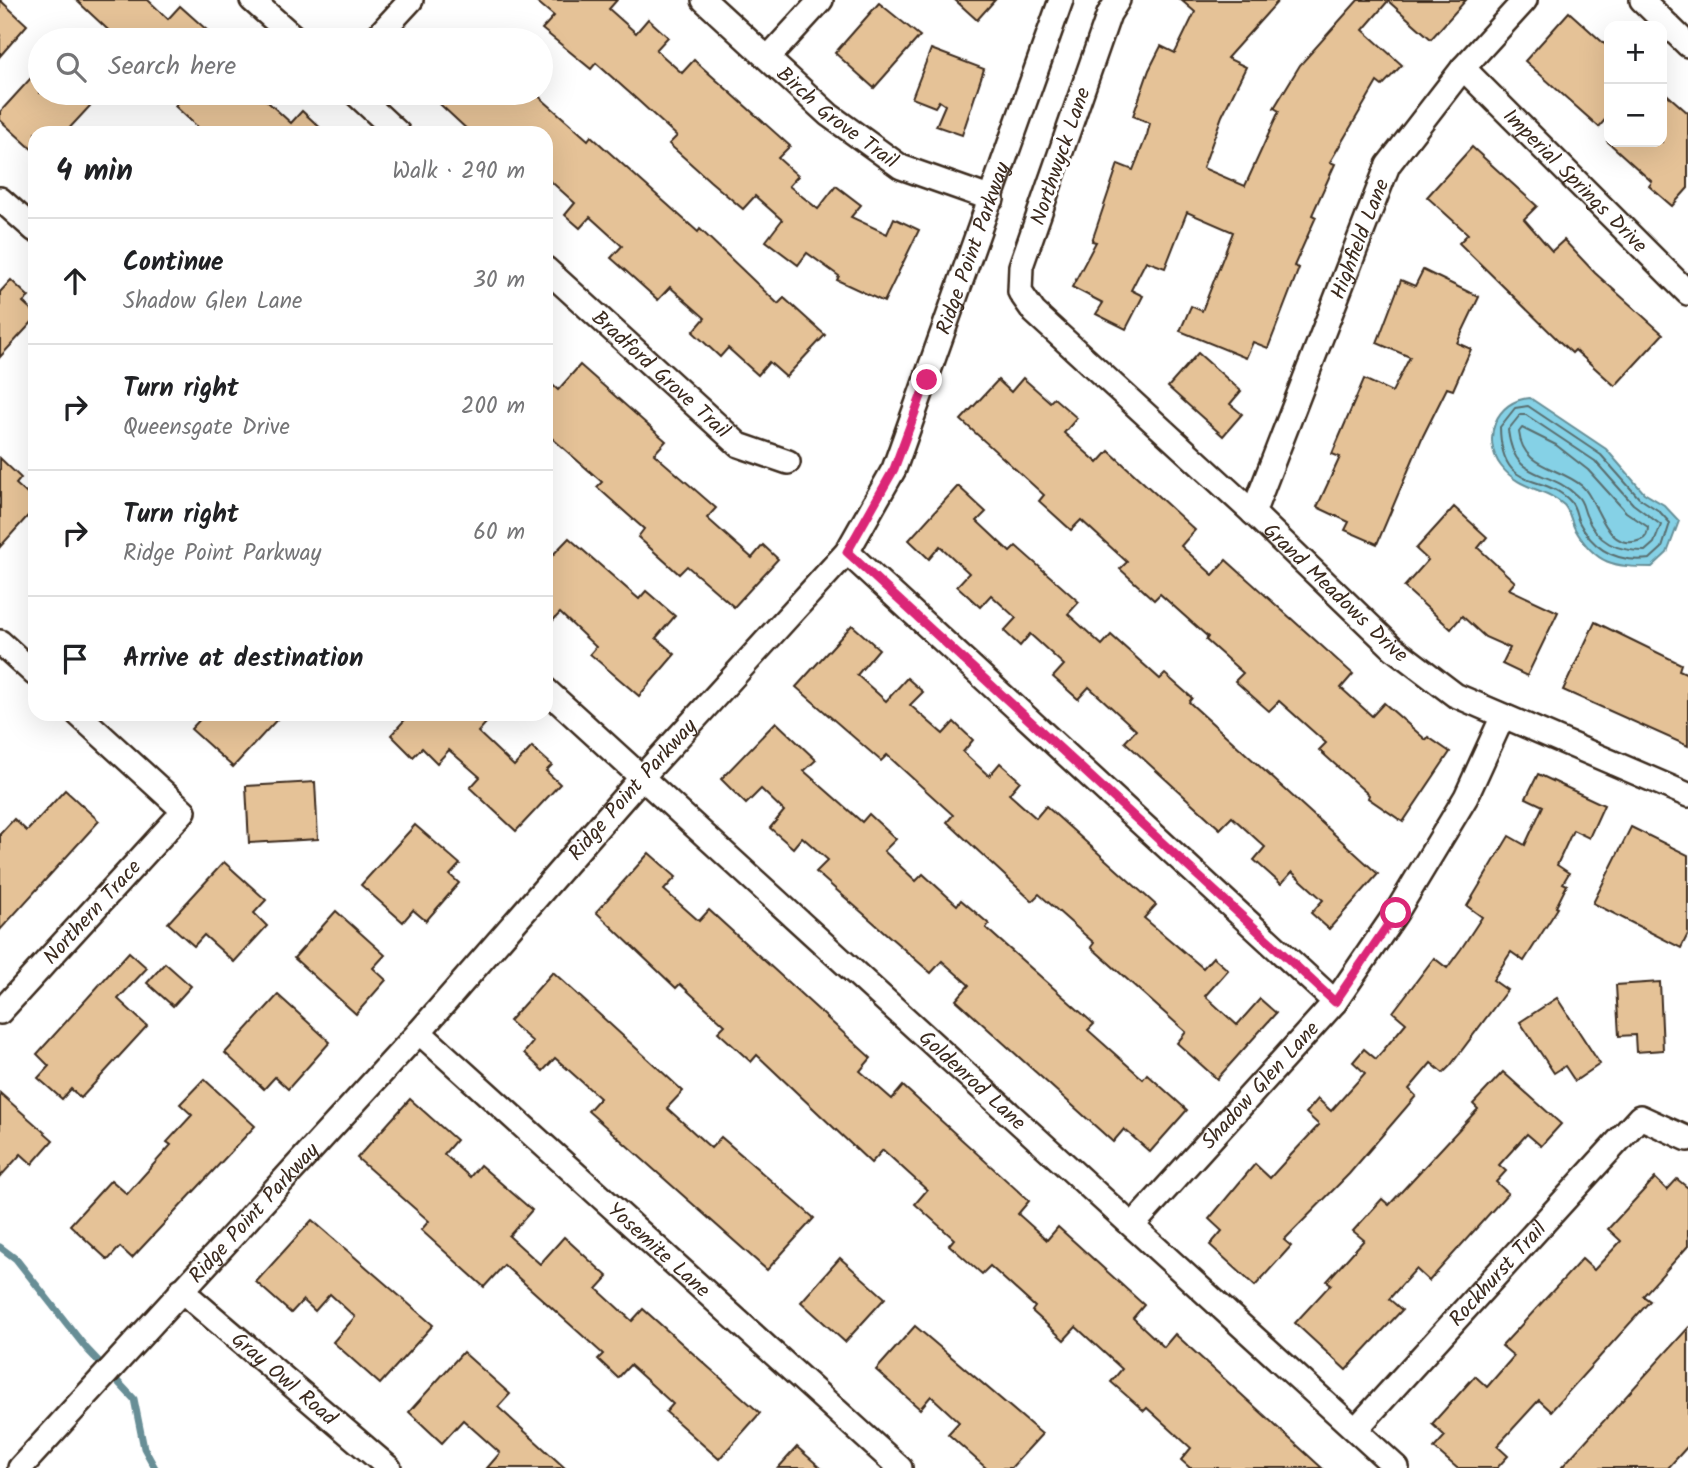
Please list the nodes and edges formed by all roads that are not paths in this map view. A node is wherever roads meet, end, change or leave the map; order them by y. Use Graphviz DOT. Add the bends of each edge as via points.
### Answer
graph roads {
  1 [pos="252,0"];
  2 [pos="411,0"];
  3 [pos="704,0"];
  4 [pos="821,0"];
  5 [pos="1061,0"];
  6 [pos="1118,0"];
  7 [pos="1525,0"];
  8 [pos="1642,0"];
  9 [pos="284,28"];
  10 [pos="385,28"];
  11 [pos="1688,45"];
  12 [pos="768,58"];
  13 [pos="1463,68"];
  14 [pos="368,105"];
  15 [pos="390,126"];
  16 [pos="0,199"];
  17 [pos="992,199"];
  18 [pos="28,224"];
  19 [pos="553,274"];
  20 [pos="1688,293"];
  21 [pos="1034,312"];
  22 [pos="788,461"];
  23 [pos="1253,513"];
  24 [pos="847,552"];
  25 [pos="0,642"];
  26 [pos="28,668"];
  27 [pos="553,696"];
  28 [pos="1502,718"];
  29 [pos="86,721"];
  30 [pos="642,777"];
  31 [pos="1688,795"];
  32 [pos="1335,1002"];
  33 [pos="0,1012"];
  34 [pos="419,1032"];
  35 [pos="1688,1139"];
  36 [pos="1133,1225"];
  37 [pos="181,1290"];
  38 [pos="1356,1429"];
  39 [pos="20,1468"];
  40 [pos="389,1468"];
  41 [pos="900,1468"];
  42 [pos="1397,1468"];
  1 -- 9 [label="street"];
  2 -- 10 [label="street"];
  3 -- 12 [label="street, Birch Grove Trail"];
  4 -- 12 [label="street"];
  5 -- 17 [label="street, Ridge Point Parkway"];
  6 -- 21 [label="street, Northwyck Lane" via="1109,13 1021,266 1020,292"];
  7 -- 13 [label="street, Highfield Lane"];
  8 -- 11 [label="street"];
  12 -- 17 [label="street, Birch Grove Trail" via="829,116 901,167"];
  13 -- 20 [label="street, Imperial Springs Drive"];
  13 -- 23 [label="street, Highfield Lane" via="1388,165"];
  14 -- 15 [label="street"];
  16 -- 18 [label="street"];
  17 -- 24 [label="street, Ridge Point Parkway" via="894,469"];
  19 -- 22 [label="street, Bradford Grove Trail" via="739,446"];
  21 -- 23 [label="street, Grand Meadows Drive"];
  23 -- 28 [label="street, Grand Meadows Drive" via="1393,648 1455,695"];
  24 -- 30 [label="street, Ridge Point Parkway"];
  24 -- 32 [label="street"];
  25 -- 26 [label="street"];
  27 -- 30 [label="street, Goldenrod Lane"];
  28 -- 31 [label="street, Grand Meadows Drive"];
  28 -- 32 [label="street, Shadow Glen Lane" via="1466,797"];
  29 -- 33 [label="street, Northern Trace" via="184,811"];
  30 -- 34 [label="street, Ridge Point Parkway"];
  30 -- 36 [label="street, Goldenrod Lane"];
  32 -- 36 [label="street, Shadow Glen Lane"];
  34 -- 37 [label="street, Ridge Point Parkway"];
  34 -- 41 [label="street, Yosemite Lane"];
  35 -- 38 [label="street, Rockhurst Trail" via="1640,1117"];
  36 -- 38 [label="street, Goldenrod Lane"];
  37 -- 39 [label="street, Ridge Point Parkway"];
  37 -- 40 [label="street, Gray Owl Road"];
  38 -- 42 [label="street, Goldenrod Lane"];
}
